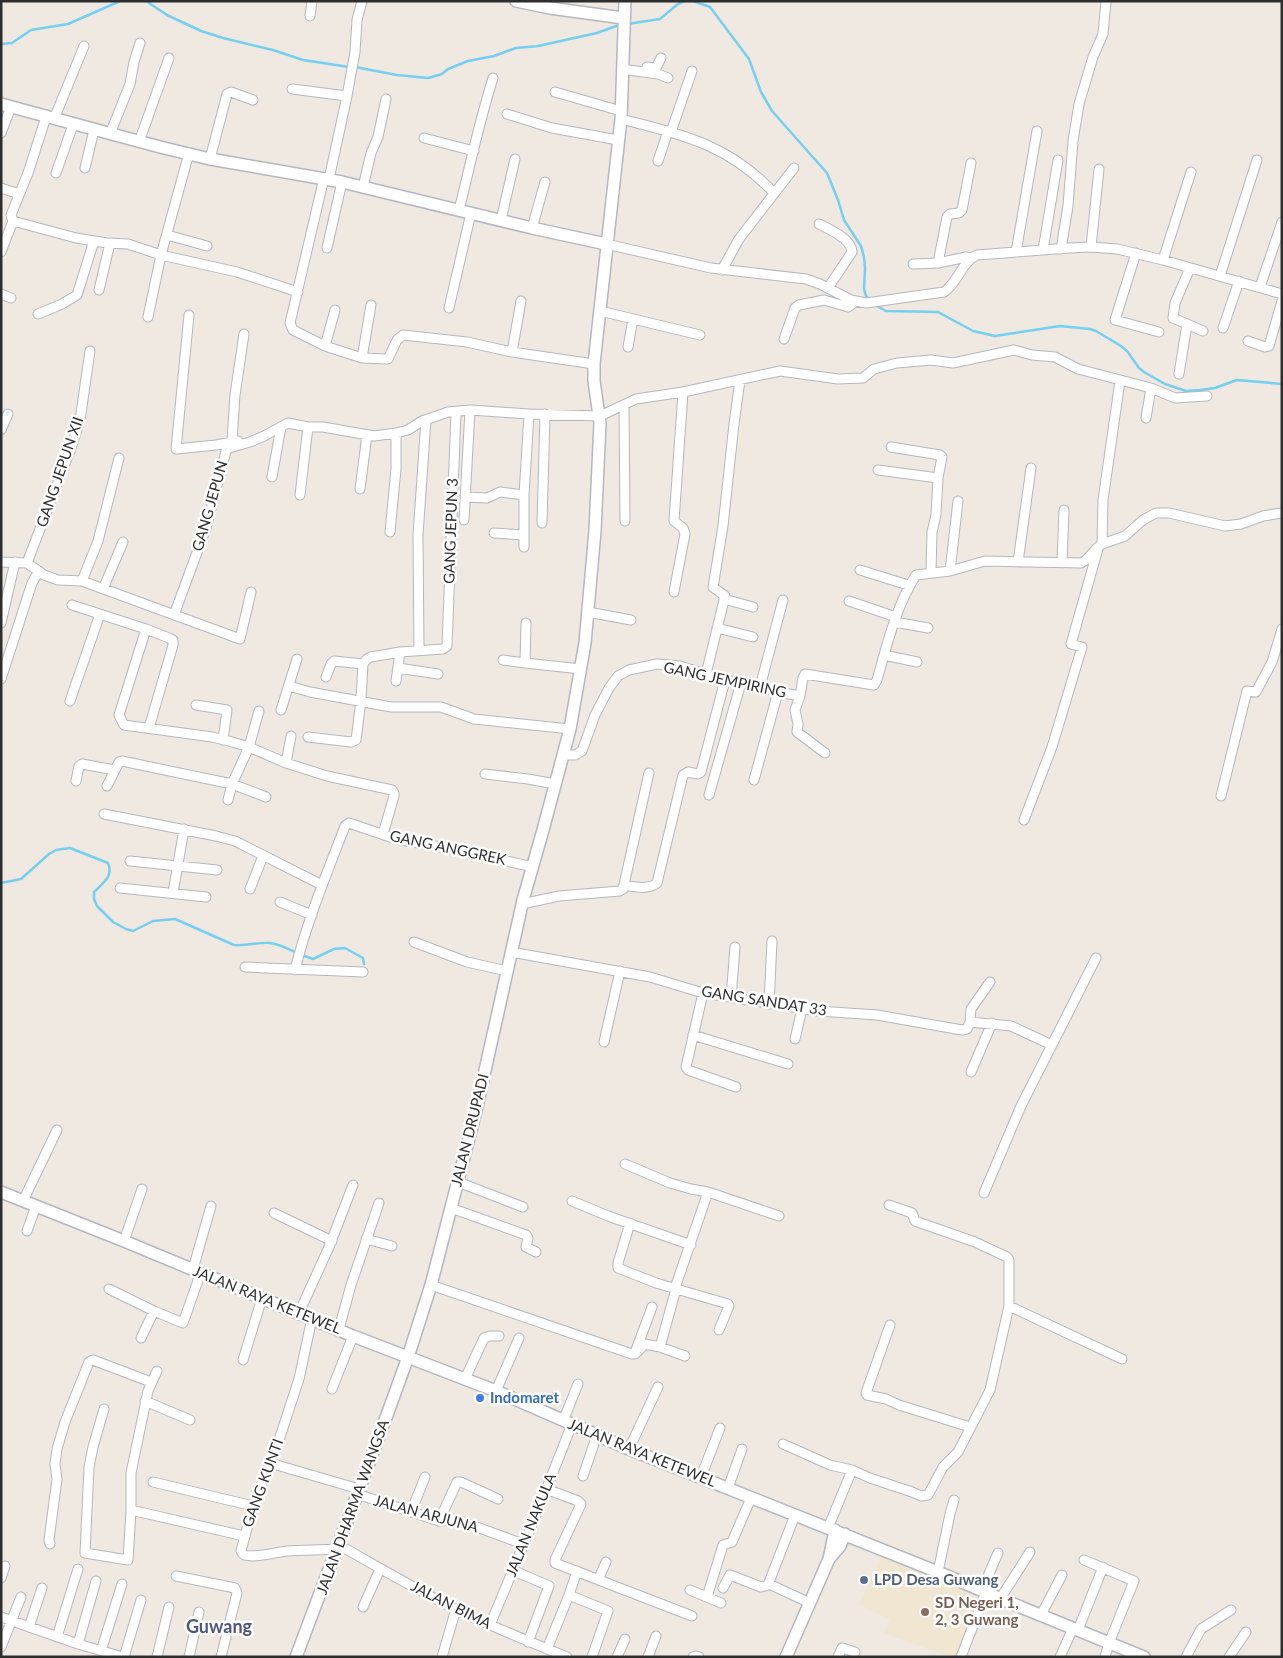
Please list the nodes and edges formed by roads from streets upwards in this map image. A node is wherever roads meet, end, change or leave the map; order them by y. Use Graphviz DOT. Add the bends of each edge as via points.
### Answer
graph roads {
  1 [pos="312,1"];
  2 [pos="362,1"];
  3 [pos="516,1"];
  4 [pos="1106,1"];
  5 [pos="310,16"];
  6 [pos="624,16"];
  7 [pos="140,43"];
  8 [pos="84,46"];
  9 [pos="169,58"];
  10 [pos="661,58"];
  11 [pos="622,66"];
  12 [pos="692,71"];
  13 [pos="493,78"];
  14 [pos="668,78"];
  15 [pos="292,89"];
  16 [pos="555,92"];
  17 [pos="347,96"];
  18 [pos="386,99"];
  19 [pos="253,100"];
  20 [pos="6,106"];
  21 [pos="507,114"];
  22 [pos="621,115"];
  23 [pos="50,118"];
  24 [pos="73,125"];
  25 [pos="94,130"];
  26 [pos="1037,130"];
  27 [pos="670,132"];
  28 [pos="1,133"];
  29 [pos="110,134"];
  30 [pos="424,138"];
  31 [pos="618,140"];
  32 [pos="139,142"];
  33 [pos="474,150"];
  34 [pos="189,153"];
  35 [pos="210,158"];
  36 [pos="515,160"];
  37 [pos="1058,160"];
  38 [pos="1257,160"];
  39 [pos="658,161"];
  40 [pos="971,163"];
  41 [pos="84,168"];
  42 [pos="794,168"];
  43 [pos="1099,168"];
  44 [pos="1192,172"];
  45 [pos="56,173"];
  46 [pos="326,179"];
  47 [pos="342,182"];
  48 [pos="544,182"];
  49 [pos="363,187"];
  50 [pos="1,188"];
  51 [pos="774,193"];
  52 [pos="19,194"];
  53 [pos="459,210"];
  54 [pos="471,213"];
  55 [pos="501,220"];
  56 [pos="13,221"];
  57 [pos="1282,222"];
  58 [pos="819,224"];
  59 [pos="532,228"];
  60 [pos="167,235"];
  61 [pos="94,241"];
  62 [pos="110,243"];
  63 [pos="606,244"];
  64 [pos="207,246"];
  65 [pos="1091,247"];
  66 [pos="327,248"];
  67 [pos="1061,249"];
  68 [pos="1043,250"];
  69 [pos="1,252"];
  70 [pos="1016,252"];
  71 [pos="1136,253"];
  72 [pos="162,255"];
  73 [pos="971,258"];
  74 [pos="1163,260"];
  75 [pos="938,263"];
  76 [pos="913,264"];
  77 [pos="1190,268"];
  78 [pos="722,270"];
  79 [pos="1220,276"];
  80 [pos="1239,281"];
  81 [pos="1260,287"];
  82 [pos="828,288"];
  83 [pos="99,290"];
  84 [pos="298,292"];
  85 [pos="1,294"];
  86 [pos="1282,294"];
  87 [pos="11,298"];
  88 [pos="521,301"];
  89 [pos="1282,301"];
  90 [pos="855,302"];
  91 [pos="371,305"];
  92 [pos="449,308"];
  93 [pos="335,310"];
  94 [pos="600,311"];
  95 [pos="38,314"];
  96 [pos="189,315"];
  97 [pos="148,316"];
  98 [pos="633,319"];
  99 [pos="1187,324"];
  100 [pos="1223,328"];
  101 [pos="1203,331"];
  102 [pos="1159,332"];
  103 [pos="244,334"];
  104 [pos="700,335"];
  105 [pos="784,340"];
  106 [pos="1248,341"];
  107 [pos="325,346"];
  108 [pos="628,347"];
  109 [pos="90,351"];
  110 [pos="512,352"];
  111 [pos="362,358"];
  112 [pos="594,364"];
  113 [pos="1179,374"];
  114 [pos="740,380"];
  115 [pos="1120,381"];
  116 [pos="1151,388"];
  117 [pos="683,392"];
  118 [pos="1206,396"];
  119 [pos="624,405"];
  120 [pos="470,410"];
  121 [pos="456,413"];
  122 [pos="8,414"];
  123 [pos="529,414"];
  124 [pos="545,414"];
  125 [pos="600,416"];
  126 [pos="1146,418"];
  127 [pos="426,420"];
  128 [pos="308,426"];
  129 [pos="281,427"];
  130 [pos="1,430"];
  131 [pos="396,433"];
  132 [pos="367,435"];
  133 [pos="232,441"];
  134 [pos="242,444"];
  135 [pos="891,447"];
  136 [pos="119,458"];
  137 [pos="1031,468"];
  138 [pos="878,470"];
  139 [pos="272,477"];
  140 [pos="938,478"];
  141 [pos="360,489"];
  142 [pos="300,495"];
  143 [pos="524,495"];
  144 [pos="465,497"];
  145 [pos="958,501"];
  146 [pos="1064,510"];
  147 [pos="1282,513"];
  148 [pos="464,520"];
  149 [pos="625,521"];
  150 [pos="542,523"];
  151 [pos="390,532"];
  152 [pos="494,533"];
  153 [pos="524,536"];
  154 [pos="123,542"];
  155 [pos="1101,545"];
  156 [pos="524,547"];
  157 [pos="1,562"];
  158 [pos="15,562"];
  159 [pos="1018,562"];
  160 [pos="1062,562"];
  161 [pos="27,563"];
  162 [pos="860,570"];
  163 [pos="39,571"];
  164 [pos="950,571"];
  165 [pos="931,572"];
  166 [pos="82,580"];
  167 [pos="908,585"];
  168 [pos="103,589"];
  169 [pos="251,592"];
  170 [pos="674,592"];
  171 [pos="724,599"];
  172 [pos="783,600"];
  173 [pos="849,601"];
  174 [pos="72,605"];
  175 [pos="754,607"];
  176 [pos="588,612"];
  177 [pos="100,614"];
  178 [pos="174,615"];
  179 [pos="896,619"];
  180 [pos="631,620"];
  181 [pos="1,623"];
  182 [pos="526,623"];
  183 [pos="717,628"];
  184 [pos="928,628"];
  185 [pos="146,629"];
  186 [pos="1282,629"];
  187 [pos="754,638"];
  188 [pos="419,650"];
  189 [pos="400,652"];
  190 [pos="884,655"];
  191 [pos="298,659"];
  192 [pos="504,660"];
  193 [pos="525,662"];
  194 [pos="917,662"];
  195 [pos="363,664"];
  196 [pos="398,668"];
  197 [pos="581,669"];
  198 [pos="438,674"];
  199 [pos="706,674"];
  200 [pos="326,677"];
  201 [pos="1,679"];
  202 [pos="725,680"];
  203 [pos="396,681"];
  204 [pos="741,683"];
  205 [pos="289,686"];
  206 [pos="760,687"];
  207 [pos="778,692"];
  208 [pos="800,696"];
  209 [pos="361,700"];
  210 [pos="70,701"];
  211 [pos="196,705"];
  212 [pos="281,710"];
  213 [pos="259,711"];
  214 [pos="150,728"];
  215 [pos="570,729"];
  216 [pos="291,736"];
  217 [pos="308,737"];
  218 [pos="223,740"];
  219 [pos="249,747"];
  220 [pos="825,753"];
  221 [pos="563,755"];
  222 [pos="286,763"];
  223 [pos="116,770"];
  224 [pos="648,773"];
  225 [pos="485,774"];
  226 [pos="76,780"];
  227 [pos="754,780"];
  228 [pos="232,784"];
  229 [pos="554,784"];
  230 [pos="107,786"];
  231 [pos="708,795"];
  232 [pos="1222,796"];
  233 [pos="266,797"];
  234 [pos="228,800"];
  235 [pos="104,814"];
  236 [pos="1024,820"];
  237 [pos="184,830"];
  238 [pos="383,834"];
  239 [pos="263,856"];
  240 [pos="130,860"];
  241 [pos="178,866"];
  242 [pos="533,867"];
  243 [pos="217,870"];
  244 [pos="624,885"];
  245 [pos="322,886"];
  246 [pos="120,888"];
  247 [pos="250,889"];
  248 [pos="173,893"];
  249 [pos="206,897"];
  250 [pos="524,898"];
  251 [pos="280,902"];
  252 [pos="312,915"];
  253 [pos="772,941"];
  254 [pos="414,942"];
  255 [pos="735,947"];
  256 [pos="511,952"];
  257 [pos="1096,958"];
  258 [pos="244,967"];
  259 [pos="295,970"];
  260 [pos="507,971"];
  261 [pos="620,971"];
  262 [pos="363,972"];
  263 [pos="990,982"];
  264 [pos="703,993"];
  265 [pos="731,998"];
  266 [pos="769,1004"];
  267 [pos="802,1009"];
  268 [pos="970,1022"];
  269 [pos="992,1023"];
  270 [pos="693,1035"];
  271 [pos="796,1039"];
  272 [pos="604,1042"];
  273 [pos="1052,1045"];
  274 [pos="788,1064"];
  275 [pos="971,1072"];
  276 [pos="736,1087"];
  277 [pos="57,1130"];
  278 [pos="625,1164"];
  279 [pos="458,1182"];
  280 [pos="353,1185"];
  281 [pos="142,1189"];
  282 [pos="1,1192"];
  283 [pos="708,1192"];
  284 [pos="984,1193"];
  285 [pos="23,1201"];
  286 [pos="572,1202"];
  287 [pos="379,1203"];
  288 [pos="889,1205"];
  289 [pos="36,1206"];
  290 [pos="211,1206"];
  291 [pos="523,1207"];
  292 [pos="451,1208"];
  293 [pos="274,1213"];
  294 [pos="779,1216"];
  295 [pos="630,1223"];
  296 [pos="27,1231"];
  297 [pos="366,1239"];
  298 [pos="124,1241"];
  299 [pos="332,1241"];
  300 [pos="691,1244"];
  301 [pos="392,1246"];
  302 [pos="536,1252"];
  303 [pos="197,1271"];
  304 [pos="431,1285"];
  305 [pos="109,1289"];
  306 [pos="676,1289"];
  307 [pos="262,1298"];
  308 [pos="1009,1306"];
  309 [pos="652,1307"];
  310 [pos="154,1311"];
  311 [pos="299,1313"];
  312 [pos="312,1318"];
  313 [pos="890,1324"];
  314 [pos="339,1329"];
  315 [pos="719,1330"];
  316 [pos="353,1336"];
  317 [pos="499,1336"];
  318 [pos="142,1338"];
  319 [pos="519,1338"];
  320 [pos="660,1347"];
  321 [pos="634,1355"];
  322 [pos="685,1356"];
  323 [pos="408,1357"];
  324 [pos="1122,1359"];
  325 [pos="243,1360"];
  326 [pos="157,1371"];
  327 [pos="465,1379"];
  328 [pos="151,1382"];
  329 [pos="578,1384"];
  330 [pos="658,1387"];
  331 [pos="332,1389"];
  332 [pos="496,1391"];
  333 [pos="145,1401"];
  334 [pos="104,1409"];
  335 [pos="190,1420"];
  336 [pos="567,1422"];
  337 [pos="970,1427"];
  338 [pos="720,1428"];
  339 [pos="597,1434"];
  340 [pos="783,1444"];
  341 [pos="629,1449"];
  342 [pos="742,1449"];
  343 [pos="270,1462"];
  344 [pos="852,1470"];
  345 [pos="583,1476"];
  346 [pos="425,1477"];
  347 [pos="701,1477"];
  348 [pos="154,1482"];
  349 [pos="728,1488"];
  350 [pos="546,1489"];
  351 [pos="358,1492"];
  352 [pos="752,1498"];
  353 [pos="498,1499"];
  354 [pos="954,1500"];
  355 [pos="254,1506"];
  356 [pos="131,1510"];
  357 [pos="410,1512"];
  358 [pos="795,1516"];
  359 [pos="439,1521"];
  360 [pos="836,1531"];
  361 [pos="244,1536"];
  362 [pos="50,1544"];
  363 [pos="523,1544"];
  364 [pos="338,1547"];
  365 [pos="1030,1552"];
  366 [pos="998,1553"];
  367 [pos="1084,1560"];
  368 [pos="606,1562"];
  369 [pos="6,1566"];
  370 [pos="1103,1566"];
  371 [pos="380,1569"];
  372 [pos="78,1570"];
  373 [pos="512,1570"];
  374 [pos="577,1571"];
  375 [pos="938,1572"];
  376 [pos="1062,1575"];
  377 [pos="176,1576"];
  378 [pos="1,1578"];
  379 [pos="598,1580"];
  380 [pos="96,1581"];
  381 [pos="122,1584"];
  382 [pos="769,1584"];
  383 [pos="42,1588"];
  384 [pos="722,1588"];
  385 [pos="690,1590"];
  386 [pos="984,1591"];
  387 [pos="569,1595"];
  388 [pos="21,1597"];
  389 [pos="707,1597"];
  390 [pos="1000,1599"];
  391 [pos="142,1600"];
  392 [pos="721,1603"];
  393 [pos="810,1603"];
  394 [pos="169,1607"];
  395 [pos="362,1607"];
  396 [pos="456,1609"];
  397 [pos="1231,1610"];
  398 [pos="199,1612"];
  399 [pos="1041,1615"];
  400 [pos="692,1616"];
  401 [pos="1,1617"];
  402 [pos="12,1621"];
  403 [pos="490,1625"];
  404 [pos="29,1627"];
  405 [pos="1075,1629"];
  406 [pos="1246,1632"];
  407 [pos="57,1636"];
  408 [pos="656,1636"];
  409 [pos="625,1639"];
  410 [pos="528,1642"];
  411 [pos="1109,1643"];
  412 [pos="78,1644"];
  413 [pos="1,1647"];
  414 [pos="547,1649"];
  415 [pos="101,1651"];
  416 [pos="855,1652"];
  417 [pos="124,1657"];
  418 [pos="157,1657"];
  419 [pos="189,1657"];
  420 [pos="221,1657"];
  421 [pos="296,1657"];
  422 [pos="442,1657"];
  423 [pos="567,1657"];
  424 [pos="592,1657"];
  425 [pos="617,1657"];
  426 [pos="648,1657"];
  427 [pos="693,1657"];
  428 [pos="699,1657"];
  429 [pos="786,1657"];
  430 [pos="838,1657"];
  431 [pos="961,1657"];
  432 [pos="1060,1657"];
  433 [pos="1105,1657"];
  434 [pos="1144,1657"];
  435 [pos="1186,1657"];
  436 [pos="1229,1657"];
  1 -- 5 [label="street"];
  2 -- 17 [label="street" via="356,20"];
  3 -- 6 [label="street" via="604,16"];
  4 -- 67 [label="street" via="1103,34 1092,57 1079,104"];
  6 -- 11 [label="street, JALAN DRUPADI"];
  7 -- 29 [label="street" via="130,84"];
  8 -- 23 [label="street"];
  9 -- 32 [label="street"];
  10 -- 11 [label="street" via="656,68"];
  11 -- 14 [label="street"];
  11 -- 22 [label="street, JALAN DRUPADI"];
  12 -- 27 [label="street"];
  13 -- 33 [label="street"];
  15 -- 17 [label="street"];
  16 -- 22 [label="street"];
  17 -- 46 [label="street"];
  18 -- 49 [label="street"];
  19 -- 35 [label="street" via="230,92 227,94"];
  20 -- 23 [label="street"];
  20 -- 28 [label="street"];
  21 -- 31 [label="street" via="552,128"];
  22 -- 27 [label="street"];
  22 -- 31 [label="street, JALAN DRUPADI"];
  23 -- 24 [label="street"];
  23 -- 52 [label="street"];
  24 -- 25 [label="street"];
  24 -- 45 [label="street"];
  25 -- 29 [label="street"];
  25 -- 41 [label="street"];
  26 -- 70 [label="street"];
  27 -- 39 [label="street"];
  27 -- 51 [label="street" via="727,154 748,168"];
  29 -- 32 [label="street"];
  30 -- 33 [label="street"];
  31 -- 63 [label="street, JALAN DRUPADI"];
  32 -- 34 [label="street"];
  33 -- 53 [label="street"];
  34 -- 35 [label="street"];
  34 -- 60 [label="street"];
  35 -- 46 [label="street"];
  36 -- 55 [label="street"];
  37 -- 68 [label="street"];
  38 -- 79 [label="street"];
  40 -- 75 [label="street" via="962,210 947,217"];
  42 -- 51 [label="street"];
  43 -- 65 [label="street"];
  44 -- 74 [label="street"];
  46 -- 47 [label="street"];
  46 -- 84 [label="street"];
  47 -- 49 [label="street"];
  47 -- 66 [label="street"];
  48 -- 59 [label="street"];
  49 -- 53 [label="street"];
  50 -- 52 [label="street"];
  51 -- 78 [label="street" via="739,240"];
  52 -- 56 [label="street" via="11,214"];
  53 -- 54 [label="street"];
  54 -- 55 [label="street"];
  54 -- 92 [label="street"];
  55 -- 59 [label="street"];
  56 -- 61 [label="street"];
  56 -- 69 [label="street"];
  57 -- 81 [label="street"];
  58 -- 82 [label="street" via="838,234 853,248"];
  59 -- 63 [label="street"];
  60 -- 64 [label="street"];
  60 -- 72 [label="street"];
  61 -- 62 [label="street"];
  61 -- 95 [label="street" via="77,295"];
  62 -- 72 [label="street" via="128,244"];
  62 -- 83 [label="street"];
  63 -- 78 [label="street"];
  63 -- 94 [label="street, JALAN DRUPADI"];
  65 -- 67 [label="street"];
  65 -- 71 [label="street"];
  67 -- 68 [label="street"];
  68 -- 70 [label="street"];
  70 -- 73 [label="street"];
  71 -- 74 [label="street"];
  71 -- 102 [label="street" via="1115,320"];
  72 -- 84 [label="street" via="237,272"];
  72 -- 97 [label="street"];
  73 -- 75 [label="street"];
  73 -- 90 [label="street" via="944,292 876,303"];
  74 -- 77 [label="street"];
  75 -- 76 [label="street"];
  77 -- 79 [label="street"];
  77 -- 99 [label="street" via="1175,302 1173,315 1174,320"];
  78 -- 82 [label="street" via="806,279"];
  79 -- 80 [label="street"];
  80 -- 81 [label="street"];
  80 -- 100 [label="street"];
  81 -- 86 [label="street"];
  82 -- 90 [label="street"];
  84 -- 107 [label="street" via="291,328"];
  85 -- 87 [label="street"];
  88 -- 110 [label="street"];
  89 -- 106 [label="street" via="1268,346"];
  90 -- 105 [label="street" via="848,307 825,300 799,305"];
  91 -- 111 [label="street"];
  93 -- 107 [label="street"];
  94 -- 98 [label="street"];
  94 -- 112 [label="street, JALAN DRUPADI"];
  96 -- 133 [label="street" via="176,449"];
  98 -- 104 [label="street"];
  98 -- 108 [label="street"];
  99 -- 101 [label="street"];
  99 -- 113 [label="street"];
  103 -- 133 [label="street"];
  107 -- 111 [label="street"];
  109 -- 161 [label="street, GANG JEPUN XII" via="80,420"];
  110 -- 111 [label="street" via="466,342 403,335 388,359"];
  110 -- 112 [label="street"];
  112 -- 125 [label="street, JALAN DRUPADI"];
  114 -- 115 [label="street" via="780,372 838,379 862,378 889,364 923,360 953,363 1014,350 1055,357 1078,369"];
  114 -- 117 [label="street"];
  114 -- 171 [label="street" via="724,526 713,587 724,594"];
  115 -- 116 [label="street"];
  115 -- 155 [label="street" via="1103,500"];
  116 -- 118 [label="street" via="1175,398"];
  116 -- 126 [label="street"];
  117 -- 119 [label="street" via="636,399"];
  117 -- 170 [label="street" via="674,521 683,528 684,534"];
  119 -- 125 [label="street"];
  119 -- 149 [label="street"];
  120 -- 121 [label="street, GANG JEPUN"];
  120 -- 123 [label="street, GANG JEPUN"];
  120 -- 144 [label="street"];
  121 -- 127 [label="street, GANG JEPUN" via="443,413"];
  121 -- 188 [label="street, GANG JEPUN 3" via="446,648"];
  122 -- 130 [label="street"];
  123 -- 124 [label="street, GANG JEPUN"];
  123 -- 143 [label="street"];
  124 -- 125 [label="street, GANG JEPUN"];
  124 -- 150 [label="street"];
  125 -- 176 [label="street, JALAN DRUPADI"];
  127 -- 131 [label="street, GANG JEPUN"];
  127 -- 188 [label="street" via="418,535"];
  128 -- 129 [label="street, GANG JEPUN" via="288,423"];
  128 -- 132 [label="street, GANG JEPUN"];
  128 -- 142 [label="street"];
  129 -- 134 [label="street, GANG JEPUN"];
  129 -- 139 [label="street"];
  131 -- 132 [label="street, GANG JEPUN"];
  131 -- 151 [label="street"];
  132 -- 141 [label="street"];
  133 -- 134 [label="street"];
  134 -- 178 [label="street, GANG JEPUN" via="226,451 206,528"];
  135 -- 140 [label="street" via="941,455"];
  136 -- 166 [label="street" via="98,541"];
  137 -- 159 [label="street"];
  138 -- 140 [label="street"];
  140 -- 165 [label="street"];
  143 -- 144 [label="street" via="500,492 488,498"];
  143 -- 153 [label="street"];
  144 -- 148 [label="street"];
  145 -- 164 [label="street"];
  146 -- 160 [label="street"];
  147 -- 155 [label="street" via="1225,526 1161,512 1149,516 1125,536"];
  152 -- 153 [label="street"];
  153 -- 156 [label="street"];
  154 -- 168 [label="street"];
  155 -- 160 [label="street" via="1081,563"];
  155 -- 236 [label="street" via="1071,644 1082,647 1049,755"];
  157 -- 158 [label="street"];
  158 -- 161 [label="street"];
  158 -- 181 [label="street"];
  159 -- 160 [label="street"];
  159 -- 164 [label="street" via="981,561"];
  161 -- 163 [label="street"];
  162 -- 167 [label="street"];
  163 -- 166 [label="street" via="58,580"];
  163 -- 201 [label="street" via="32,583"];
  164 -- 165 [label="street"];
  165 -- 167 [label="street" via="916,575"];
  166 -- 168 [label="street"];
  167 -- 179 [label="street, GANG JEMPIRING"];
  168 -- 178 [label="street"];
  169 -- 178 [label="street" via="240,640"];
  171 -- 175 [label="street"];
  171 -- 183 [label="street"];
  172 -- 206 [label="street"];
  173 -- 179 [label="street"];
  174 -- 177 [label="street"];
  176 -- 180 [label="street"];
  176 -- 197 [label="street, JALAN DRUPADI"];
  177 -- 185 [label="street"];
  177 -- 210 [label="street"];
  179 -- 184 [label="street"];
  179 -- 190 [label="street, GANG JEMPIRING"];
  182 -- 193 [label="street"];
  183 -- 187 [label="street"];
  183 -- 199 [label="street"];
  185 -- 214 [label="street" via="174,642"];
  185 -- 214 [label="street" via="119,715 124,724"];
  186 -- 232 [label="street" via="1272,662 1256,692 1247,691"];
  188 -- 189 [label="street"];
  189 -- 195 [label="street" via="371,657"];
  189 -- 196 [label="street"];
  190 -- 194 [label="street"];
  190 -- 208 [label="street, GANG JEMPIRING" via="874,685 806,674"];
  191 -- 205 [label="street"];
  192 -- 193 [label="street"];
  193 -- 197 [label="street"];
  195 -- 200 [label="street" via="334,660"];
  195 -- 209 [label="street"];
  196 -- 198 [label="street"];
  196 -- 203 [label="street"];
  197 -- 215 [label="street, JALAN DRUPADI"];
  199 -- 202 [label="street, GANG JEMPIRING"];
  199 -- 221 [label="street, GANG JEMPIRING" via="680,666 657,664 628,670 608,688 582,752"];
  202 -- 204 [label="street, GANG JEMPIRING"];
  202 -- 244 [label="street" via="701,772 683,775 658,883 646,887"];
  204 -- 206 [label="street, GANG JEMPIRING"];
  204 -- 231 [label="street"];
  205 -- 209 [label="street"];
  205 -- 212 [label="street"];
  206 -- 207 [label="street, GANG JEMPIRING"];
  207 -- 208 [label="street, GANG JEMPIRING"];
  207 -- 227 [label="street"];
  208 -- 220 [label="street" via="795,710 797,732"];
  209 -- 215 [label="street" via="391,707 441,707 474,719"];
  209 -- 217 [label="street" via="355,741"];
  211 -- 218 [label="street" via="227,710"];
  213 -- 219 [label="street"];
  214 -- 218 [label="street"];
  215 -- 221 [label="street, JALAN DRUPADI"];
  216 -- 222 [label="street"];
  218 -- 219 [label="street"];
  219 -- 222 [label="street"];
  219 -- 228 [label="street"];
  221 -- 229 [label="street, JALAN DRUPADI"];
  222 -- 238 [label="street" via="393,791"];
  223 -- 226 [label="street" via="82,764"];
  223 -- 228 [label="street" via="122,761"];
  223 -- 230 [label="street"];
  224 -- 244 [label="street"];
  225 -- 229 [label="street"];
  228 -- 233 [label="street"];
  228 -- 234 [label="street"];
  229 -- 242 [label="street, JALAN DRUPADI"];
  235 -- 237 [label="street"];
  237 -- 239 [label="street" via="234,841"];
  237 -- 241 [label="street"];
  238 -- 242 [label="street, GANG ANGGREK"];
  238 -- 245 [label="street, GANG ANGGREK" via="350,823 346,825"];
  239 -- 245 [label="street"];
  239 -- 247 [label="street"];
  240 -- 241 [label="street"];
  241 -- 243 [label="street"];
  241 -- 248 [label="street"];
  242 -- 250 [label="street, JALAN DRUPADI"];
  244 -- 250 [label="street" via="620,891"];
  245 -- 252 [label="street, GANG ANGGREK"];
  246 -- 248 [label="street"];
  248 -- 249 [label="street"];
  250 -- 256 [label="street, JALAN DRUPADI"];
  251 -- 252 [label="street"];
  252 -- 259 [label="street, GANG ANGGREK"];
  253 -- 266 [label="street"];
  254 -- 260 [label="street" via="468,962"];
  255 -- 265 [label="street"];
  256 -- 260 [label="street, JALAN DRUPADI"];
  256 -- 261 [label="street, GANG SANDAT 33"];
  257 -- 273 [label="street"];
  258 -- 259 [label="street"];
  259 -- 262 [label="street"];
  260 -- 279 [label="street, JALAN DRUPADI"];
  261 -- 264 [label="street, GANG SANDAT 33"];
  261 -- 272 [label="street"];
  263 -- 268 [label="street" via="972,1009"];
  264 -- 265 [label="street, GANG SANDAT 33"];
  264 -- 270 [label="street"];
  265 -- 266 [label="street, GANG SANDAT 33"];
  266 -- 267 [label="street, GANG SANDAT 33"];
  267 -- 268 [label="street, GANG SANDAT 33" via="877,1015 962,1030 967,1029"];
  267 -- 271 [label="street"];
  268 -- 269 [label="street"];
  269 -- 273 [label="street" via="1011,1026"];
  269 -- 275 [label="street"];
  270 -- 274 [label="street"];
  270 -- 276 [label="street" via="685,1066 688,1070"];
  273 -- 284 [label="street" via="1021,1106"];
  277 -- 285 [label="street"];
  278 -- 283 [label="street" via="670,1183"];
  279 -- 291 [label="street"];
  279 -- 292 [label="street, JALAN DRUPADI"];
  280 -- 299 [label="street"];
  281 -- 298 [label="street"];
  282 -- 285 [label="street, JALAN RAYA KETEWEL"];
  283 -- 294 [label="street"];
  283 -- 300 [label="street"];
  285 -- 289 [label="street, JALAN RAYA KETEWEL"];
  286 -- 295 [label="street"];
  287 -- 297 [label="street"];
  288 -- 308 [label="street" via="912,1212 915,1221 1007,1257 1010,1264"];
  289 -- 296 [label="street"];
  289 -- 298 [label="street, JALAN RAYA KETEWEL"];
  290 -- 303 [label="street"];
  292 -- 302 [label="street" via="526,1235 527,1248"];
  292 -- 304 [label="street, JALAN DRUPADI"];
  293 -- 299 [label="street"];
  295 -- 300 [label="street"];
  295 -- 306 [label="street" via="618,1268"];
  297 -- 301 [label="street"];
  297 -- 314 [label="street"];
  298 -- 303 [label="street, JALAN RAYA KETEWEL"];
  299 -- 311 [label="street"];
  300 -- 306 [label="street"];
  303 -- 307 [label="street, JALAN RAYA KETEWEL"];
  303 -- 310 [label="street" via="184,1322"];
  304 -- 321 [label="street"];
  304 -- 323 [label="street, JALAN DRUPADI"];
  305 -- 310 [label="street"];
  306 -- 315 [label="street" via="729,1305"];
  306 -- 320 [label="street"];
  307 -- 311 [label="street, JALAN RAYA KETEWEL"];
  307 -- 325 [label="street"];
  308 -- 324 [label="street"];
  308 -- 337 [label="street" via="990,1390"];
  309 -- 321 [label="street"];
  310 -- 318 [label="street"];
  311 -- 312 [label="street, JALAN RAYA KETEWEL"];
  312 -- 314 [label="street, JALAN RAYA KETEWEL"];
  312 -- 343 [label="street, GANG KUNTI" via="299,1379"];
  313 -- 337 [label="street" via="866,1392 868,1395"];
  314 -- 316 [label="street, JALAN RAYA KETEWEL"];
  316 -- 323 [label="street, JALAN RAYA KETEWEL"];
  316 -- 331 [label="street"];
  317 -- 327 [label="street" via="484,1338"];
  319 -- 332 [label="street"];
  320 -- 321 [label="street" via="645,1344"];
  320 -- 322 [label="street"];
  323 -- 327 [label="street, JALAN RAYA KETEWEL"];
  323 -- 351 [label="street, JALAN DHARMA WANGSA"];
  326 -- 328 [label="street"];
  327 -- 332 [label="street, JALAN RAYA KETEWEL"];
  328 -- 333 [label="street"];
  328 -- 362 [label="street" via="93,1360 89,1362 56,1454 57,1479"];
  329 -- 336 [label="street, JALAN NAKULA"];
  330 -- 341 [label="street"];
  332 -- 336 [label="street, JALAN RAYA KETEWEL"];
  333 -- 335 [label="street"];
  333 -- 356 [label="street" via="132,1473"];
  334 -- 356 [label="street" via="89,1467 85,1553 128,1560"];
  336 -- 339 [label="street, JALAN RAYA KETEWEL"];
  336 -- 350 [label="street, JALAN NAKULA"];
  337 -- 344 [label="street" via="958,1452 943,1467 928,1495 921,1496"];
  338 -- 347 [label="street"];
  339 -- 341 [label="street, JALAN RAYA KETEWEL"];
  339 -- 345 [label="street"];
  340 -- 344 [label="street" via="830,1465"];
  341 -- 347 [label="street, JALAN RAYA KETEWEL"];
  342 -- 349 [label="street"];
  343 -- 351 [label="street, JALAN ARJUNA"];
  343 -- 355 [label="street, GANG KUNTI"];
  344 -- 360 [label="street"];
  346 -- 357 [label="street"];
  347 -- 349 [label="street, JALAN RAYA KETEWEL"];
  348 -- 355 [label="street"];
  349 -- 352 [label="street, JALAN RAYA KETEWEL"];
  350 -- 363 [label="street, JALAN NAKULA"];
  350 -- 374 [label="street" via="581,1503 555,1560"];
  351 -- 357 [label="street, JALAN ARJUNA"];
  351 -- 364 [label="street, JALAN DHARMA WANGSA"];
  352 -- 358 [label="street, JALAN RAYA KETEWEL"];
  352 -- 389 [label="street" via="732,1542 723,1545"];
  353 -- 359 [label="street" via="457,1482"];
  354 -- 375 [label="street"];
  355 -- 361 [label="street, GANG KUNTI"];
  356 -- 361 [label="street"];
  357 -- 359 [label="street, JALAN ARJUNA"];
  358 -- 360 [label="street, JALAN RAYA KETEWEL"];
  358 -- 382 [label="street"];
  359 -- 363 [label="street, JALAN ARJUNA" via="455,1519"];
  360 -- 375 [label="street, JALAN RAYA KETEWEL"];
  360 -- 393 [label="street" via="829,1559"];
  361 -- 364 [label="street, GANG KUNTI" via="241,1553 248,1556"];
  363 -- 373 [label="street, JALAN NAKULA"];
  364 -- 371 [label="street, JALAN BIMA"];
  364 -- 421 [label="street, JALAN DHARMA WANGSA"];
  365 -- 390 [label="street"];
  366 -- 386 [label="street"];
  367 -- 370 [label="street"];
  368 -- 379 [label="street"];
  369 -- 378 [label="street"];
  370 -- 405 [label="street"];
  370 -- 411 [label="street" via="1134,1582"];
  371 -- 395 [label="street"];
  371 -- 396 [label="street, JALAN BIMA"];
  372 -- 407 [label="street"];
  373 -- 403 [label="street, JALAN NAKULA"];
  373 -- 410 [label="street" via="549,1586"];
  374 -- 379 [label="street"];
  374 -- 387 [label="street"];
  375 -- 386 [label="street, JALAN RAYA KETEWEL"];
  376 -- 399 [label="street"];
  377 -- 420 [label="street" via="235,1588 237,1593"];
  379 -- 400 [label="street"];
  380 -- 412 [label="street"];
  381 -- 415 [label="street"];
  382 -- 384 [label="street" via="761,1587 730,1575"];
  382 -- 393 [label="street"];
  383 -- 404 [label="street"];
  385 -- 389 [label="street"];
  386 -- 390 [label="street, JALAN RAYA KETEWEL"];
  386 -- 431 [label="street"];
  387 -- 414 [label="street"];
  387 -- 424 [label="street" via="608,1611"];
  388 -- 402 [label="street"];
  389 -- 392 [label="street"];
  390 -- 399 [label="street, JALAN RAYA KETEWEL"];
  391 -- 417 [label="street"];
  393 -- 429 [label="street"];
  394 -- 418 [label="street"];
  396 -- 403 [label="street, JALAN BIMA"];
  396 -- 422 [label="street"];
  397 -- 435 [label="street" via="1201,1629"];
  398 -- 419 [label="street"];
  399 -- 405 [label="street, JALAN RAYA KETEWEL"];
  401 -- 402 [label="street"];
  402 -- 404 [label="street"];
  402 -- 413 [label="street"];
  403 -- 410 [label="street, JALAN BIMA"];
  404 -- 407 [label="street"];
  405 -- 411 [label="street, JALAN RAYA KETEWEL"];
  405 -- 432 [label="street"];
  406 -- 436 [label="street"];
  407 -- 412 [label="street"];
  408 -- 426 [label="street"];
  409 -- 425 [label="street"];
  410 -- 414 [label="street, JALAN BIMA"];
  411 -- 433 [label="street"];
  411 -- 434 [label="street, JALAN RAYA KETEWEL"];
  412 -- 415 [label="street"];
  414 -- 423 [label="street, JALAN BIMA"];
  415 -- 417 [label="street"];
  416 -- 430 [label="street" via="842,1648"];
  427 -- 428 [label="street"];
}
